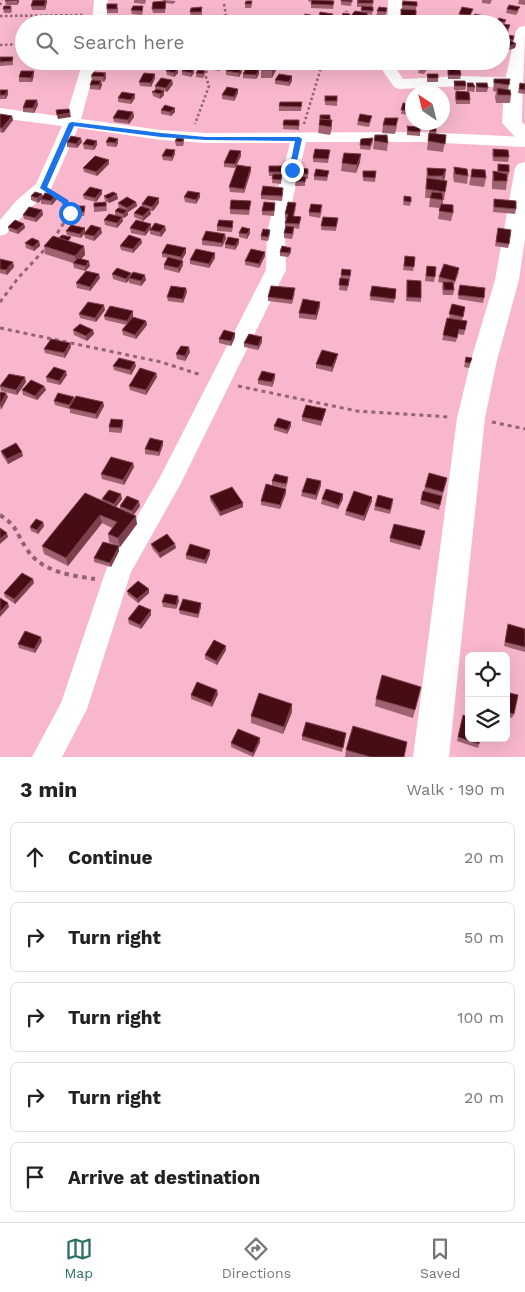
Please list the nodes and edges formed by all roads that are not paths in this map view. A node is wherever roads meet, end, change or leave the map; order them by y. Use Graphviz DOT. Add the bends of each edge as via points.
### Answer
graph roads {
  1 [pos="395,0"];
  2 [pos="394,15"];
  3 [pos="525,31"];
  4 [pos="87,70"];
  5 [pos="390,70"];
  6 [pos="514,83"];
  7 [pos="0,113"];
  8 [pos="72,123"];
  9 [pos="525,136"];
  10 [pos="299,139"];
  11 [pos="525,142"];
  12 [pos="525,168"];
  13 [pos="0,230"];
  14 [pos="46,757"];
  15 [pos="431,757"];
  1 -- 2 [label="street"];
  3 -- 6 [label="street"];
  4 -- 8 [label="street"];
  5 -- 6 [label="street" via="399,84"];
  6 -- 9 [label="street" via="512,123"];
  7 -- 8 [label="street"];
  8 -- 10 [label="street" via="186,137"];
  8 -- 13 [label="street" via="44,188 23,204"];
  10 -- 11 [label="street" via="422,137"];
  10 -- 14 [label="street" via="276,232 276,270 168,484 119,570 73,709"];
  12 -- 15 [label="street" via="507,280 471,418"];
}
